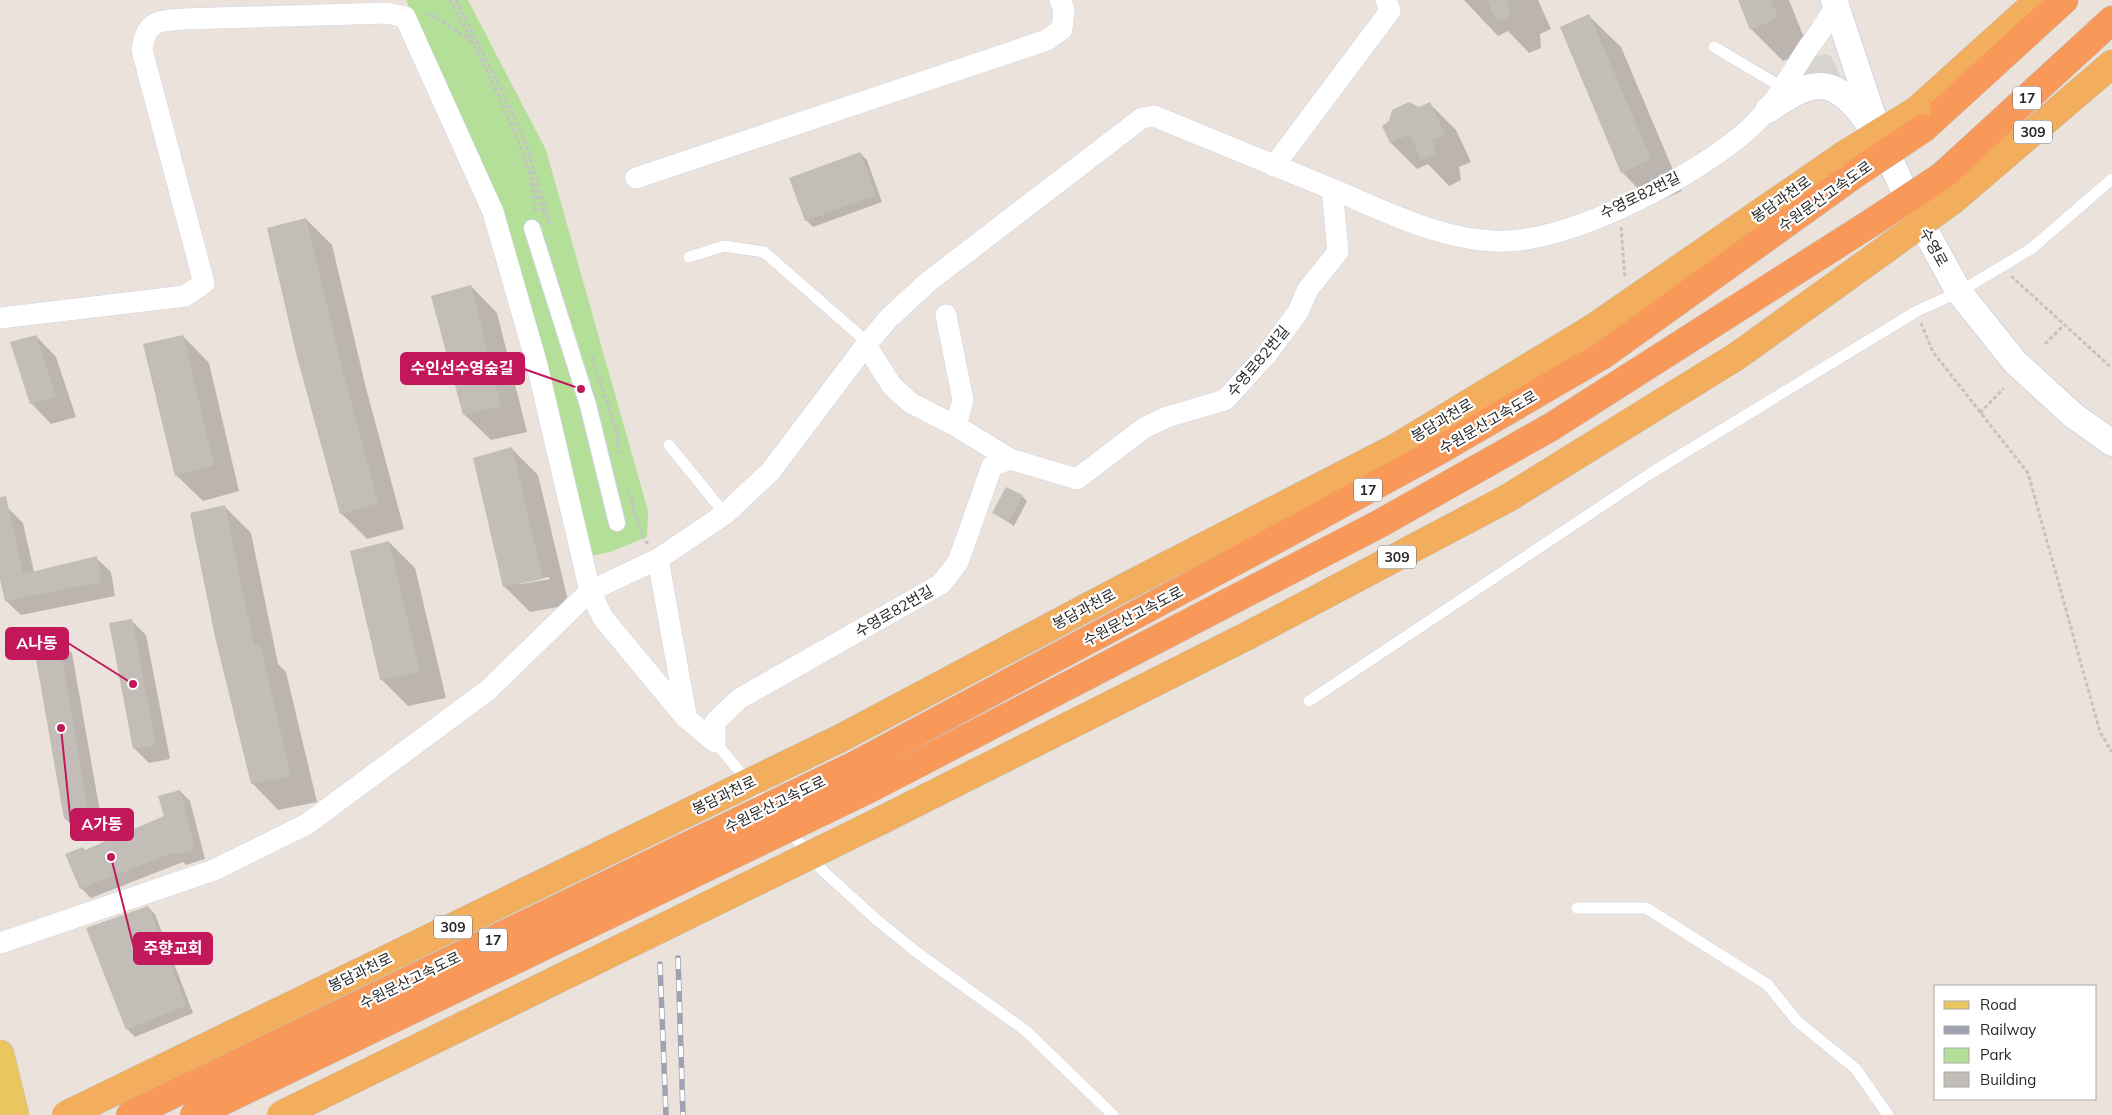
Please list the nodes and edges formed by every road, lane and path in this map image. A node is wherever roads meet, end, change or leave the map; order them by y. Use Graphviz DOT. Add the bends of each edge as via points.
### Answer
graph roads {
  1 [pos="1060,0"];
  2 [pos="1386,0"];
  3 [pos="2039,0"];
  4 [pos="2064,0"];
  5 [pos="1836,2"];
  6 [pos="186,10"];
  7 [pos="405,17"];
  8 [pos="2112,20"];
  9 [pos="1714,47"];
  10 [pos="481,48"];
  11 [pos="2112,64"];
  12 [pos="1782,87"];
  13 [pos="1768,110"];
  14 [pos="1920,119"];
  15 [pos="1886,148"];
  16 [pos="524,154"];
  17 [pos="1850,164"];
  18 [pos="1274,166"];
  19 [pos="636,178"];
  20 [pos="2112,179"];
  21 [pos="1948,188"];
  22 [pos="1332,189"];
  23 [pos="1620,208"];
  24 [pos="532,228"];
  25 [pos="689,257"];
  26 [pos="2001,267"];
  27 [pos="1625,282"];
  28 [pos="1959,292"];
  29 [pos="1917,312"];
  30 [pos="946,315"];
  31 [pos="0,318"];
  32 [pos="2062,326"];
  33 [pos="2045,344"];
  34 [pos="866,345"];
  35 [pos="2112,368"];
  36 [pos="2004,388"];
  37 [pos="1980,413"];
  38 [pos="956,426"];
  39 [pos="2112,443"];
  40 [pos="670,445"];
  41 [pos="1010,459"];
  42 [pos="633,511"];
  43 [pos="725,514"];
  44 [pos="617,523"];
  45 [pos="654,552"];
  46 [pos="590,591"];
  47 [pos="1309,701"];
  48 [pos="686,718"];
  49 [pos="715,742"];
  50 [pos="2112,752"];
  51 [pos="1577,908"];
  52 [pos="0,943"];
  53 [pos="0,1054"];
  54 [pos="15,1115"];
  55 [pos="66,1115"];
  56 [pos="130,1115"];
  57 [pos="194,1115"];
  58 [pos="281,1115"];
  59 [pos="1113,1115"];
  60 [pos="1888,1115"];
  1 -- 19 [label="street" via="1064,10 1062,29 1047,40"];
  2 -- 18 [label="street" via="1390,11"];
  3 -- 14 [label="highway"];
  4 -- 14 [label="highway, 수원문산고속도로 / 17"];
  5 -- 12 [label="street, 수영로82번길"];
  5 -- 15 [label="street, 수영로"];
  6 -- 7 [label="street" via="387,13"];
  6 -- 31 [label="street" via="154,24 144,33 142,50 204,283 185,296"];
  7 -- 10 [label="path" via="416,13 434,16"];
  7 -- 46 [label="street" via="493,212 537,365"];
  8 -- 21 [label="highway, 수원문산고속도로 / 17"];
  9 -- 12 [label="lane"];
  11 -- 21 [label="highway, 309"];
  12 -- 13 [label="street, 수영로82번길"];
  13 -- 15 [label="street" via="1791,93 1807,87 1834,88 1848,96"];
  13 -- 23 [label="street, 수영로82번길" via="1743,134 1698,166"];
  14 -- 17 [label="highway, 수원문산고속도로 / 17, bridge"];
  15 -- 28 [label="street, 수영로" via="1911,205"];
  16 -- 24 [label="path" via="536,210"];
  17 -- 55 [label="highway, 봉담과천로 / 309, bridge" via="1593,328 1397,447 841,738"];
  17 -- 56 [label="highway, 수원문산고속도로 / 17, bridge" via="1603,355 1299,528 855,765"];
  18 -- 22 [label="street"];
  18 -- 34 [label="street" via="1154,116 1146,116 928,282 889,318"];
  20 -- 26 [label="lane" via="2031,249"];
  21 -- 57 [label="highway, 수원문산고속도로 / 17, bridge" via="1874,221 1551,427 1378,524 867,790"];
  21 -- 58 [label="highway, 309, bridge" via="1886,249 1737,356 1508,498 1247,636 882,820"];
  22 -- 23 [label="street, 수영로82번길" via="1424,227 1492,241 1519,241 1571,227"];
  22 -- 41 [label="street, 수영로82번길" via="1338,252 1308,289 1298,312 1267,354 1225,400 1167,417 1144,428 1077,479"];
  23 -- 27 [label="path"];
  24 -- 44 [label="street" via="588,405"];
  25 -- 34 [label="lane" via="724,246 764,252 859,335"];
  26 -- 28 [label="lane"];
  26 -- 32 [label="path"];
  28 -- 29 [label="lane"];
  28 -- 39 [label="street, 수영로" via="2015,362 2074,416"];
  29 -- 37 [label="path" via="1932,352"];
  29 -- 47 [label="lane" via="1651,473"];
  30 -- 38 [label="street" via="963,400"];
  32 -- 33 [label="path"];
  32 -- 35 [label="path"];
  34 -- 38 [label="street" via="892,386 911,403"];
  34 -- 43 [label="street" via="770,472"];
  36 -- 37 [label="path"];
  37 -- 50 [label="path" via="2028,473 2100,732"];
  38 -- 41 [label="street"];
  40 -- 43 [label="lane"];
  41 -- 49 [label="street, 수영로82번길" via="992,466 958,562 941,584 740,699 715,722"];
  42 -- 45 [label="path" via="641,534"];
  43 -- 45 [label="street"];
  45 -- 46 [label="street"];
  45 -- 48 [label="street"];
  46 -- 48 [label="street" via="603,618"];
  46 -- 52 [label="street" via="488,690 307,824 214,870"];
  48 -- 49 [label="street"];
  49 -- 59 [label="lane" via="823,872 912,948 1026,1031"];
  51 -- 60 [label="lane" via="1646,908 1768,985 1798,1021 1856,1069"];
  53 -- 54 [label="main road"];
}
